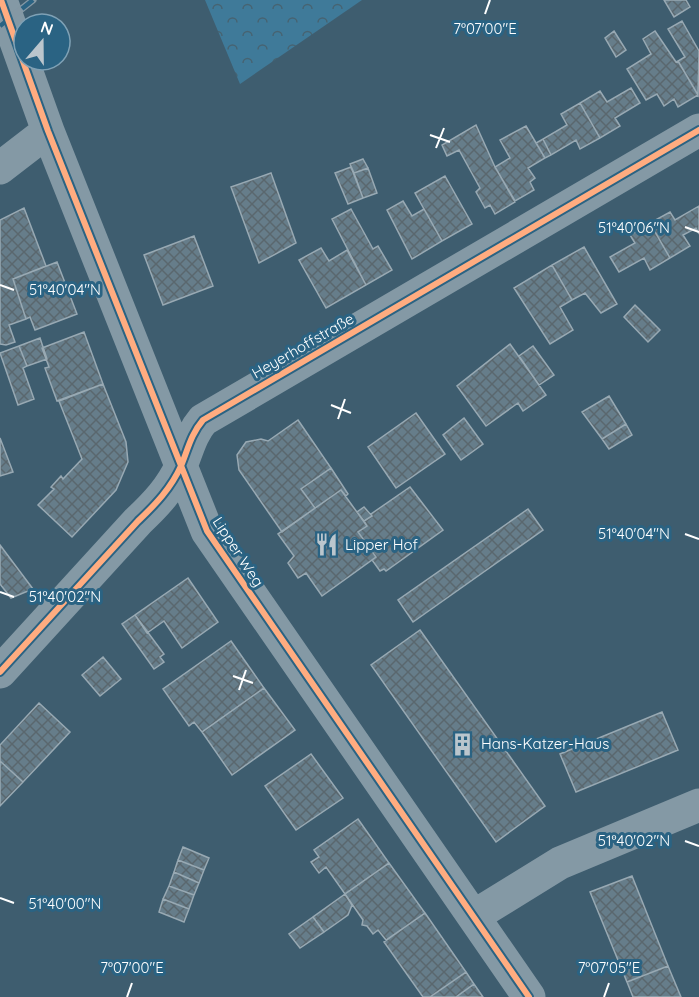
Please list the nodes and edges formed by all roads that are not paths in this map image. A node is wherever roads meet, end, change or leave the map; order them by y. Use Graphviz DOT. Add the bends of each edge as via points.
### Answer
graph roads {
  1 [pos="1,0"];
  2 [pos="699,130"];
  3 [pos="48,131"];
  4 [pos="0,168"];
  5 [pos="181,466"];
  6 [pos="0,672"];
  7 [pos="699,805"];
  8 [pos="474,916"];
  9 [pos="529,997"];
  1 -- 3 [label="street, Lipper Weg"];
  2 -- 5 [label="street, Heyerhoffstraße" via="216,411 194,430"];
  3 -- 4 [label="street"];
  3 -- 5 [label="street, Lipper Weg"];
  5 -- 6 [label="street, Heyerhoffstraße" via="160,500"];
  5 -- 8 [label="street, Lipper Weg" via="207,531"];
  7 -- 8 [label="street" via="560,863"];
  8 -- 9 [label="street, Lipper Weg"];
}
